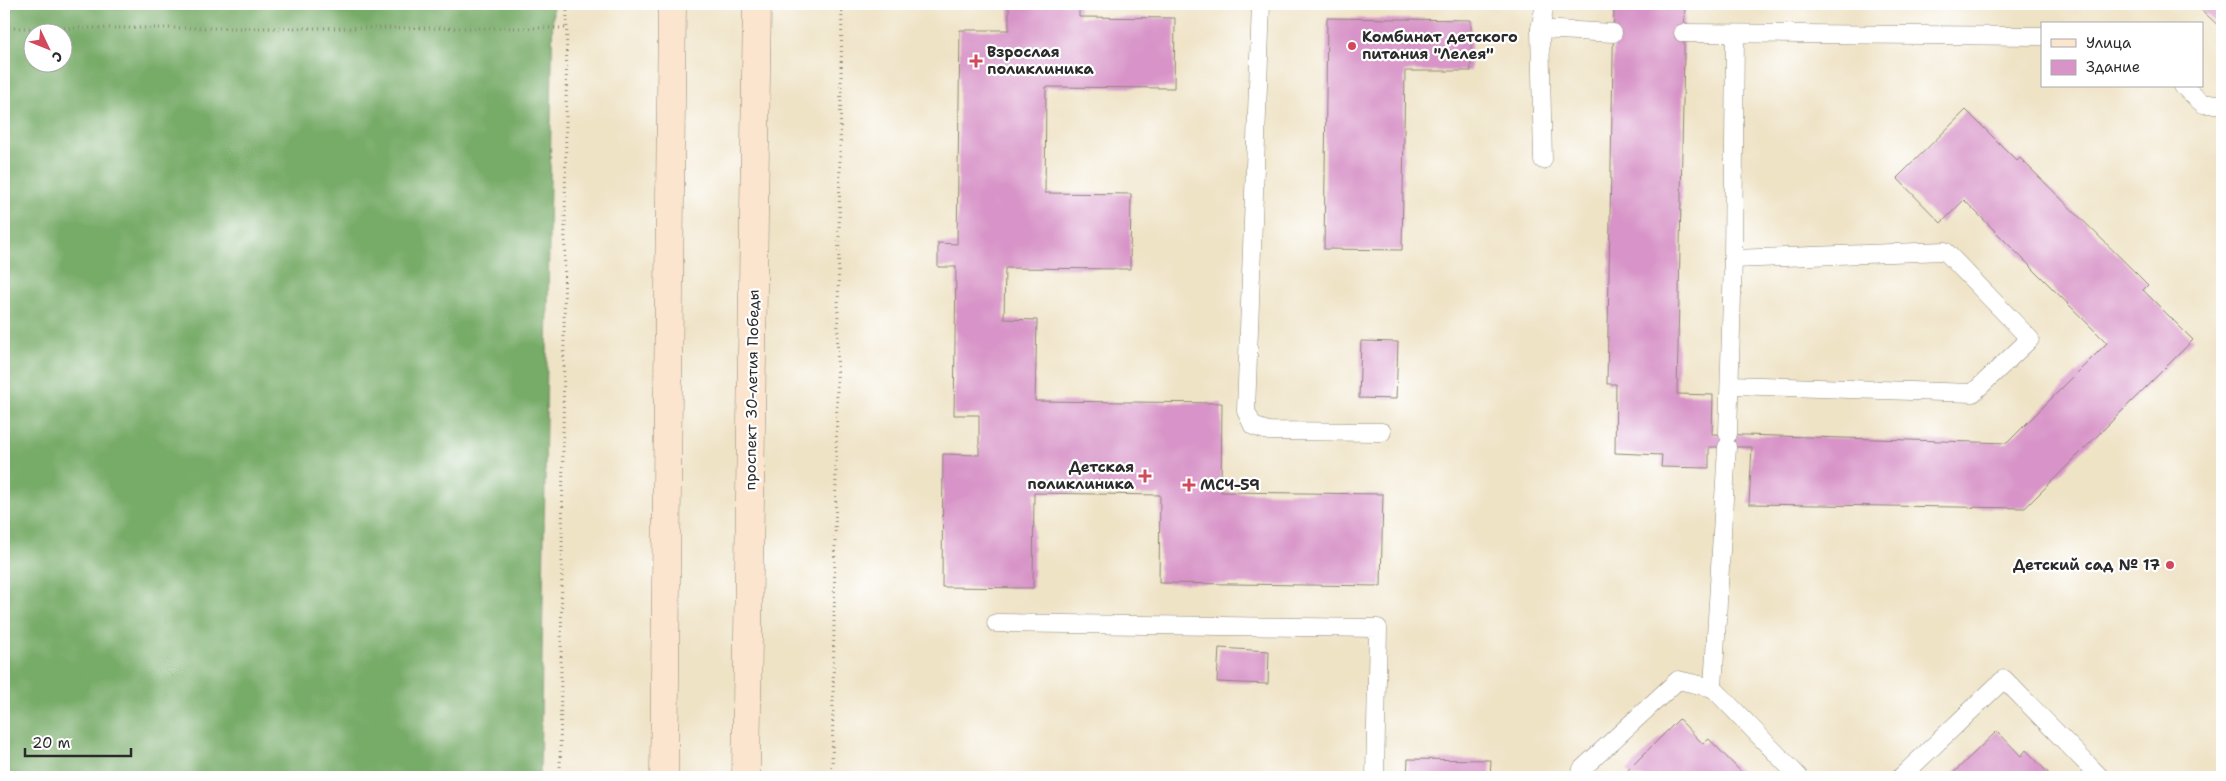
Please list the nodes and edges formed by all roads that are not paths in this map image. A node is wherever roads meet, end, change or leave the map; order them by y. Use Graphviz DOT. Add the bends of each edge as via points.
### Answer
graph roads {
  1 [pos="672,4"];
  2 [pos="757,4"];
  3 [pos="1261,4"];
  4 [pos="1545,4"];
  5 [pos="1540,29"];
  6 [pos="1613,33"];
  7 [pos="1683,33"];
  8 [pos="1735,34"];
  9 [pos="2041,36"];
  10 [pos="2185,88"];
  11 [pos="2222,104"];
  12 [pos="1543,160"];
  13 [pos="1733,259"];
  14 [pos="1730,385"];
  15 [pos="1382,432"];
  16 [pos="996,623"];
  17 [pos="1713,688"];
  18 [pos="664,777"];
  19 [pos="746,777"];
  20 [pos="1375,777"];
  21 [pos="1580,777"];
  22 [pos="1799,777"];
  23 [pos="1901,777"];
  24 [pos="2100,777"];
  1 -- 18 [label="main road"];
  2 -- 19 [label="main road, проспект 30-летия Победы"];
  3 -- 15 [label="lane" via="1246,411 1254,426 1268,430"];
  4 -- 5 [label="lane"];
  5 -- 6 [label="lane"];
  5 -- 12 [label="lane"];
  7 -- 8 [label="lane"];
  8 -- 9 [label="lane"];
  8 -- 13 [label="lane"];
  10 -- 11 [label="lane" via="2203,104"];
  13 -- 14 [label="lane"];
  13 -- 14 [label="lane" via="1945,251 2030,339 1973,393"];
  14 -- 17 [label="lane"];
  16 -- 20 [label="lane" via="1378,628"];
  17 -- 21 [label="lane" via="1678,680 1582,769"];
  17 -- 22 [label="lane"];
  23 -- 24 [label="lane" via="2004,679"];
}
